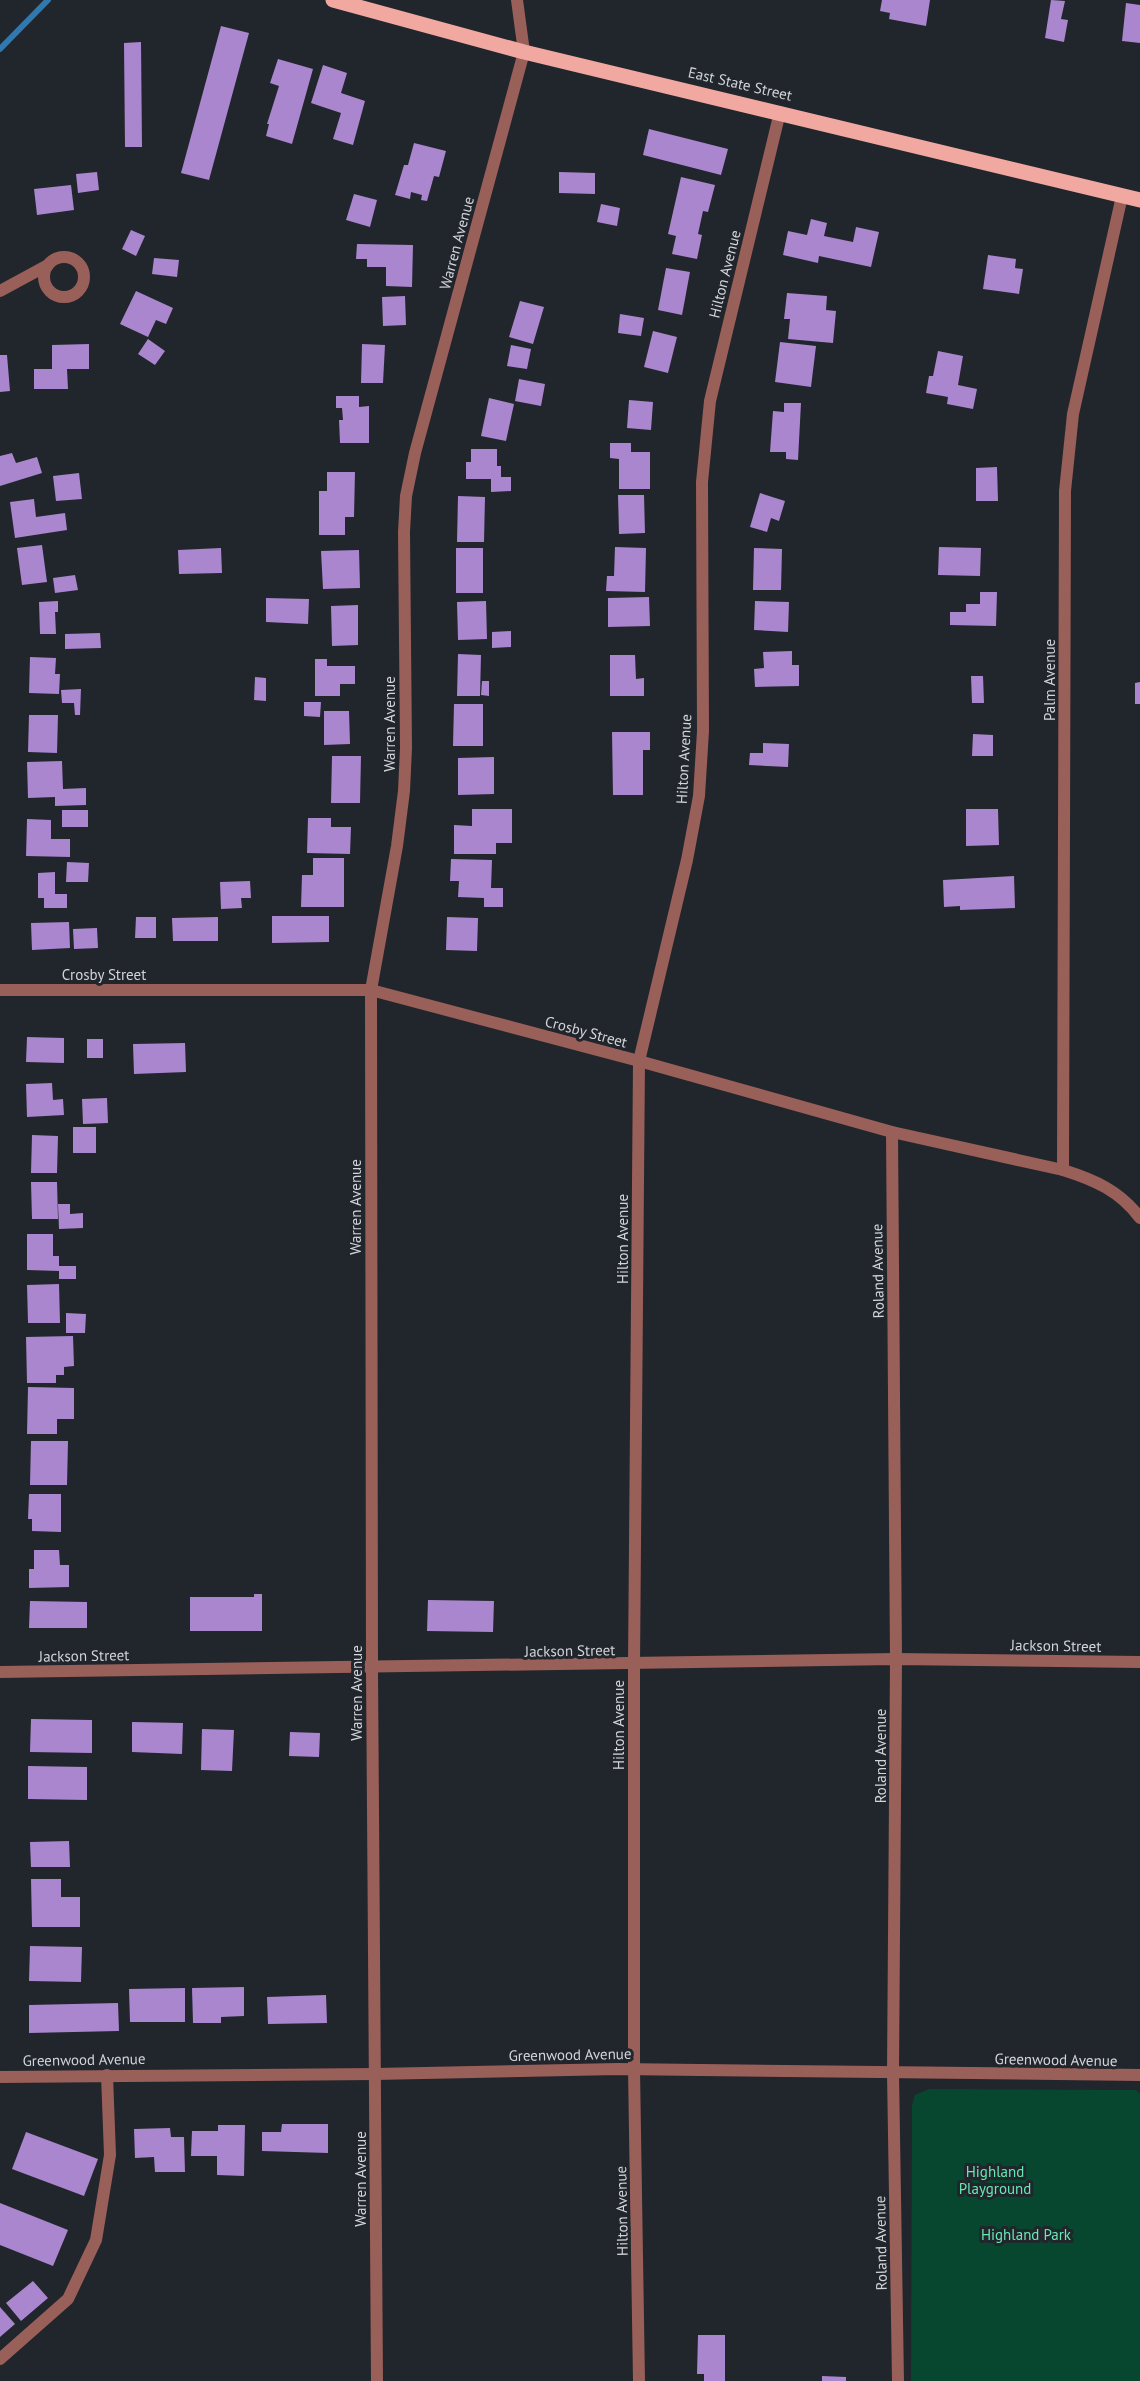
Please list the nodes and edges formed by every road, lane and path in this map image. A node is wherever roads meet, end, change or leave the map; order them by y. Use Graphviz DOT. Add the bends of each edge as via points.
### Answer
graph roads {
  1 [pos="333,0"];
  2 [pos="517,0"];
  3 [pos="524,52"];
  4 [pos="780,112"];
  5 [pos="1122,196"];
  6 [pos="1140,200"];
  7 [pos="48,265"];
  8 [pos="0,291"];
  9 [pos="0,990"];
  10 [pos="371,990"];
  11 [pos="639,1061"];
  12 [pos="892,1132"];
  13 [pos="1064,1170"];
  14 [pos="1140,1218"];
  15 [pos="896,1659"];
  16 [pos="1140,1662"];
  17 [pos="634,1665"];
  18 [pos="372,1668"];
  19 [pos="0,1672"];
  20 [pos="634,2069"];
  21 [pos="893,2073"];
  22 [pos="375,2074"];
  23 [pos="107,2075"];
  24 [pos="1140,2075"];
  25 [pos="0,2077"];
  26 [pos="0,2359"];
  27 [pos="377,2381"];
  28 [pos="639,2381"];
  29 [pos="898,2381"];
  1 -- 3 [label="main road, East State Street"];
  2 -- 3 [label="street"];
  3 -- 4 [label="main road, East State Street"];
  3 -- 10 [label="street, Warren Avenue" via="406,496 404,791"];
  4 -- 5 [label="main road, East State Street"];
  4 -- 11 [label="street, Hilton Avenue" via="710,401 702,482 703,730 699,796"];
  5 -- 6 [label="main road, East State Street"];
  5 -- 13 [label="street, Palm Avenue" via="1073,414 1066,471"];
  7 -- 8 [label="street"];
  9 -- 10 [label="street, Crosby Street"];
  10 -- 11 [label="street, Crosby Street"];
  10 -- 18 [label="street, Warren Avenue"];
  11 -- 12 [label="street, Crosby Street"];
  11 -- 17 [label="street, Hilton Avenue"];
  12 -- 13 [label="street, Crosby Street"];
  12 -- 15 [label="street, Roland Avenue"];
  13 -- 14 [label="street, Crosby Street" via="1091,1179 1127,1201"];
  15 -- 16 [label="street, Jackson Street"];
  15 -- 17 [label="street, Jackson Street"];
  15 -- 21 [label="street, Roland Avenue"];
  17 -- 18 [label="street, Jackson Street"];
  17 -- 20 [label="street, Hilton Avenue"];
  18 -- 19 [label="street, Jackson Street"];
  18 -- 22 [label="street, Warren Avenue"];
  20 -- 21 [label="street, Greenwood Avenue"];
  20 -- 22 [label="street, Greenwood Avenue"];
  20 -- 28 [label="street, Hilton Avenue"];
  21 -- 24 [label="street, Greenwood Avenue"];
  21 -- 29 [label="street, Roland Avenue"];
  22 -- 23 [label="street, Greenwood Avenue"];
  22 -- 27 [label="street, Warren Avenue"];
  23 -- 25 [label="street, Greenwood Avenue"];
  23 -- 26 [label="street" via="110,2155 96,2240 68,2299"];
}
